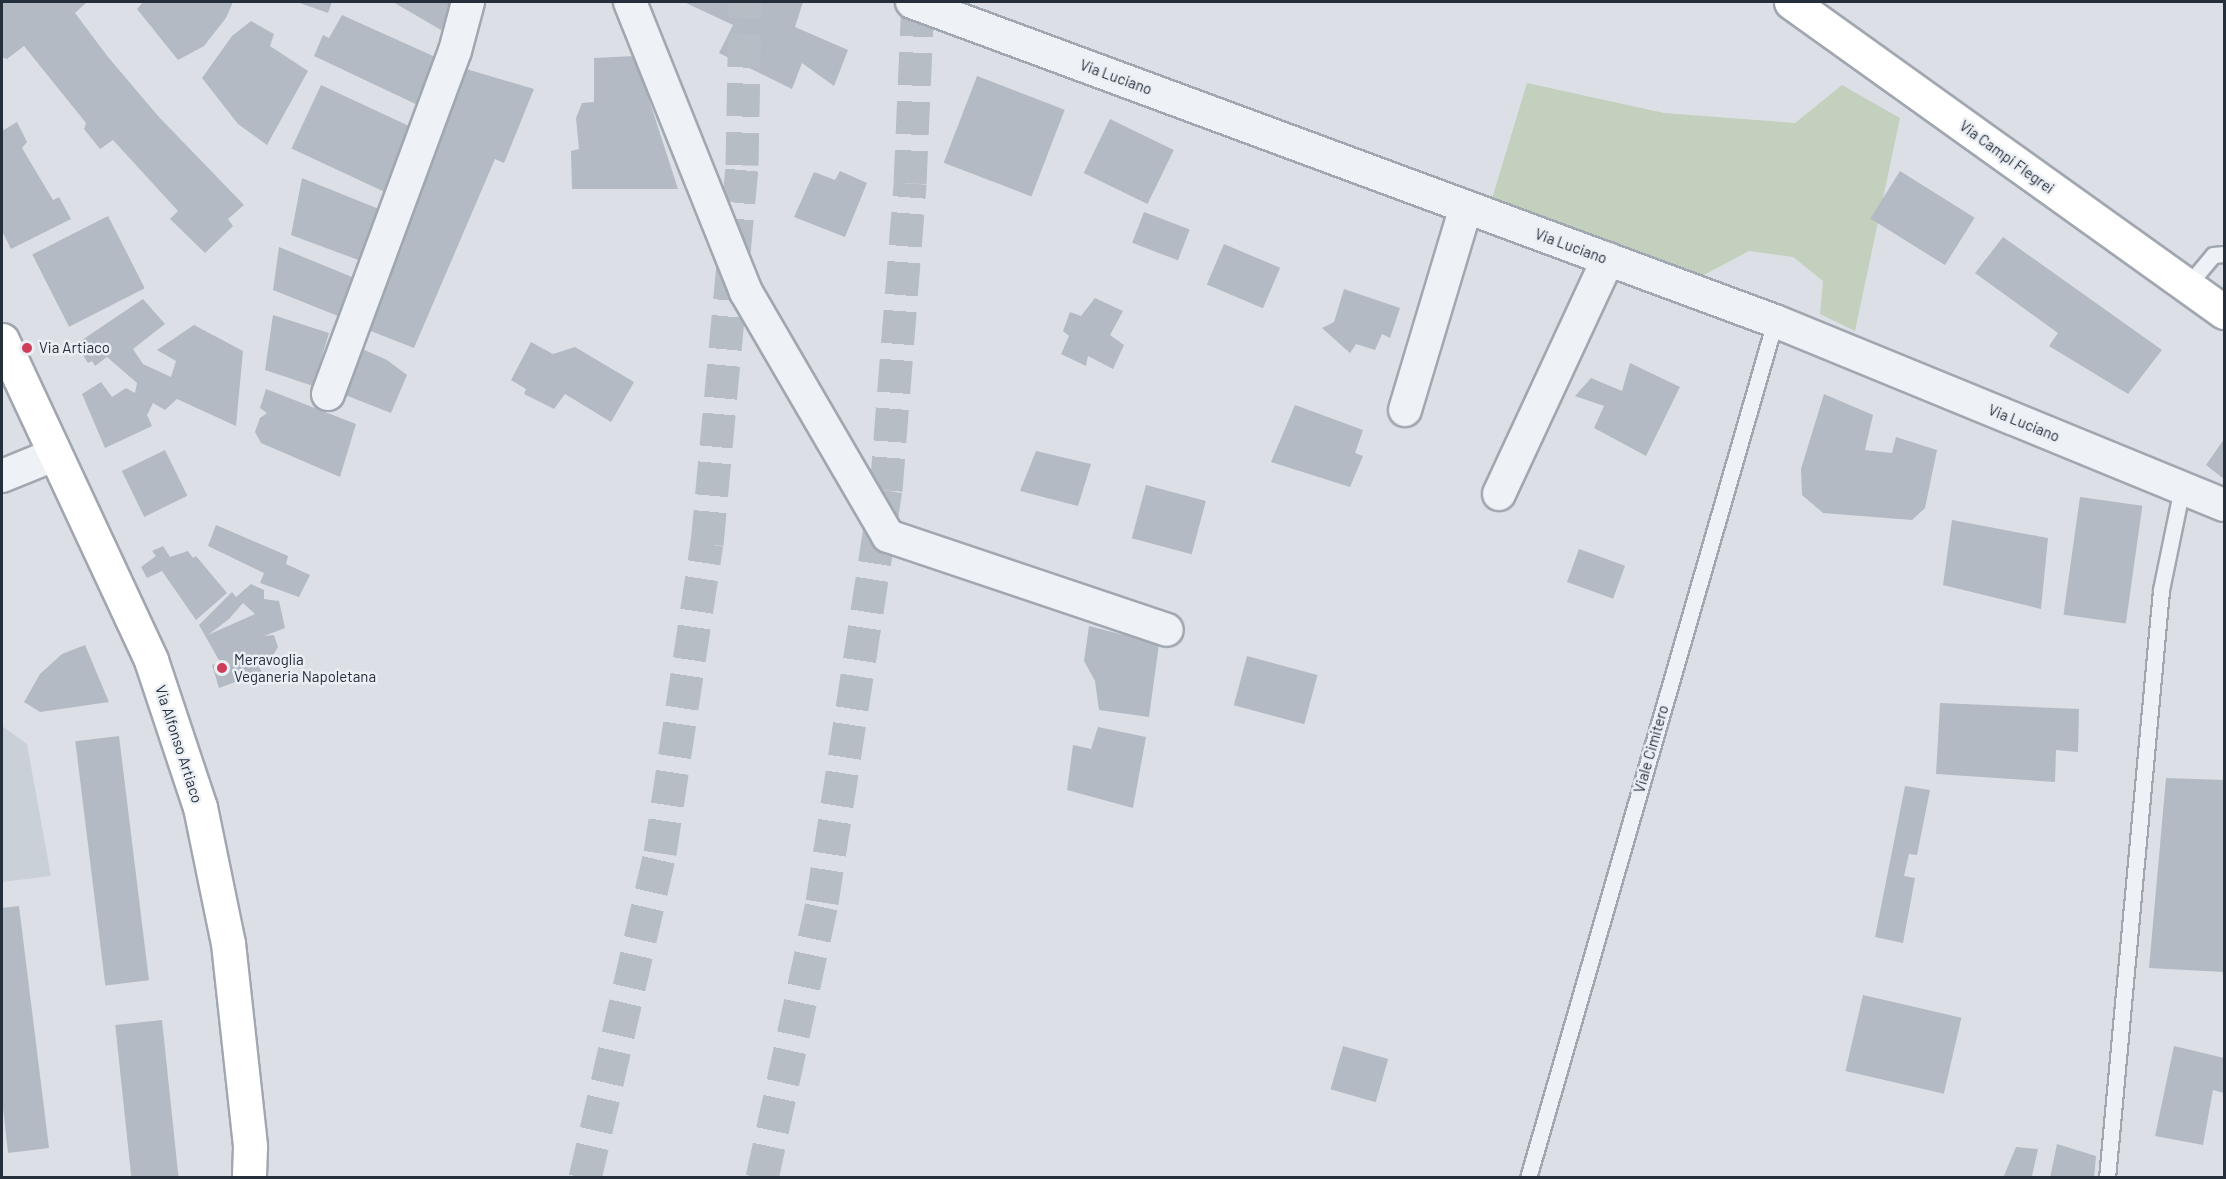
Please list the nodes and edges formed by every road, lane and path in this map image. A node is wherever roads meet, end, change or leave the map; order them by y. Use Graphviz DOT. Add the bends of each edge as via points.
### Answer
graph roads {
  1 [pos="468,2"];
  2 [pos="630,2"];
  3 [pos="912,2"];
  4 [pos="1791,2"];
  5 [pos="1466,207"];
  6 [pos="2224,254"];
  7 [pos="1608,260"];
  8 [pos="2188,285"];
  9 [pos="2224,312"];
  10 [pos="1775,321"];
  11 [pos="2,340"];
  12 [pos="328,394"];
  13 [pos="1405,410"];
  14 [pos="56,454"];
  15 [pos="2,476"];
  16 [pos="2182,488"];
  17 [pos="1499,494"];
  18 [pos="2224,505"];
  19 [pos="1167,630"];
  20 [pos="249,1178"];
  21 [pos="1527,1178"];
  22 [pos="2107,1178"];
  1 -- 12 [label="street" via="455,51"];
  2 -- 19 [label="street" via="746,292 888,537"];
  3 -- 5 [label="street, Via Luciano"];
  4 -- 8 [label="main road, Via Campi Flegrei"];
  5 -- 7 [label="street, Via Luciano"];
  5 -- 13 [label="street"];
  6 -- 8 [label="lane" via="2213,255"];
  7 -- 10 [label="street, Via Luciano"];
  7 -- 17 [label="street"];
  8 -- 9 [label="main road, Via Campi Flegrei"];
  10 -- 16 [label="street, Via Luciano"];
  10 -- 21 [label="lane, Viale Cimitero"];
  11 -- 14 [label="main road, Via Alfonso Artiaco"];
  14 -- 15 [label="street"];
  14 -- 20 [label="main road, Via Alfonso Artiaco" via="152,660 200,807 228,943 250,1147"];
  16 -- 18 [label="street, Via Luciano"];
  16 -- 22 [label="lane" via="2161,590"];
}
